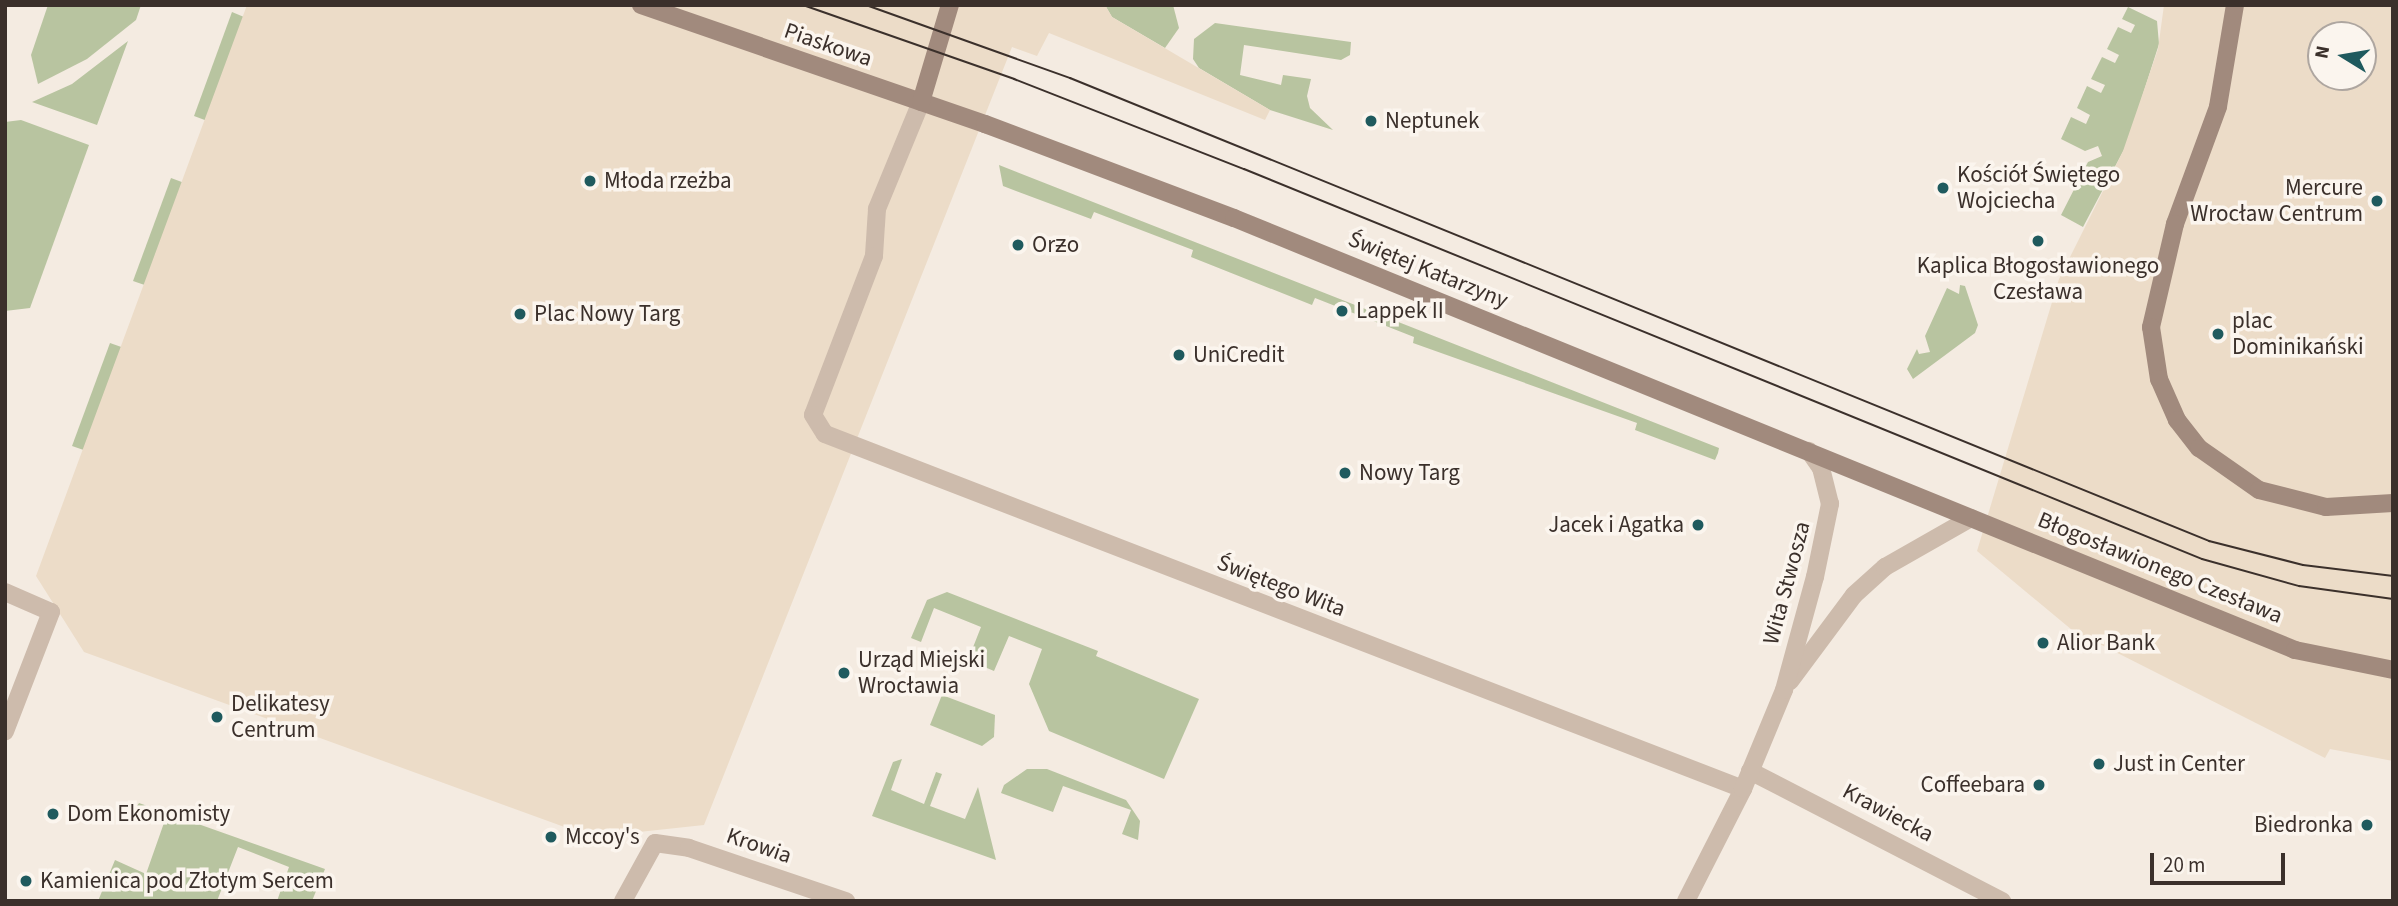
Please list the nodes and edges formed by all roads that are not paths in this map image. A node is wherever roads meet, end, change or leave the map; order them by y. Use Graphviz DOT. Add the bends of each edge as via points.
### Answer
graph roads {
  1 [pos="641,5"];
  2 [pos="950,5"];
  3 [pos="2235,5"];
  4 [pos="921,102"];
  5 [pos="1809,451"];
  6 [pos="1913,495"];
  7 [pos="2393,503"];
  8 [pos="1971,519"];
  9 [pos="5,592"];
  10 [pos="2393,670"];
  11 [pos="1784,690"];
  12 [pos="5,732"];
  13 [pos="1750,771"];
  14 [pos="1743,789"];
  15 [pos="623,901"];
  16 [pos="846,901"];
  17 [pos="1686,901"];
  18 [pos="2002,901"];
  1 -- 4 [label="street, Piaskowa"];
  2 -- 4 [label="street"];
  3 -- 7 [label="street" via="2218,107 2175,225 2151,327 2152,352 2167,402 2199,448 2224,470 2259,490 2326,507"];
  4 -- 5 [label="street, Świętej Katarzyny" via="1247,223"];
  4 -- 14 [label="street, Świętego Wita" via="877,209 874,256 813,415 825,435"];
  5 -- 6 [label="street, Świętej Katarzyny"];
  5 -- 11 [label="street, Wita Stwosza" via="1829,489 1830,519"];
  6 -- 8 [label="street, Błogosławionego Czesława"];
  8 -- 10 [label="street, Błogosławionego Czesława" via="2295,650"];
  8 -- 11 [label="street, Wita Stwosza" via="1885,567 1854,595"];
  9 -- 12 [label="street" via="51,611"];
  11 -- 13 [label="street, Wita Stwosza"];
  13 -- 14 [label="street, Wita Stwosza"];
  13 -- 18 [label="street, Krawiecka"];
  14 -- 17 [label="street, Wita Stwosza"];
  15 -- 16 [label="street, Krowia" via="655,843 689,848"];
}
